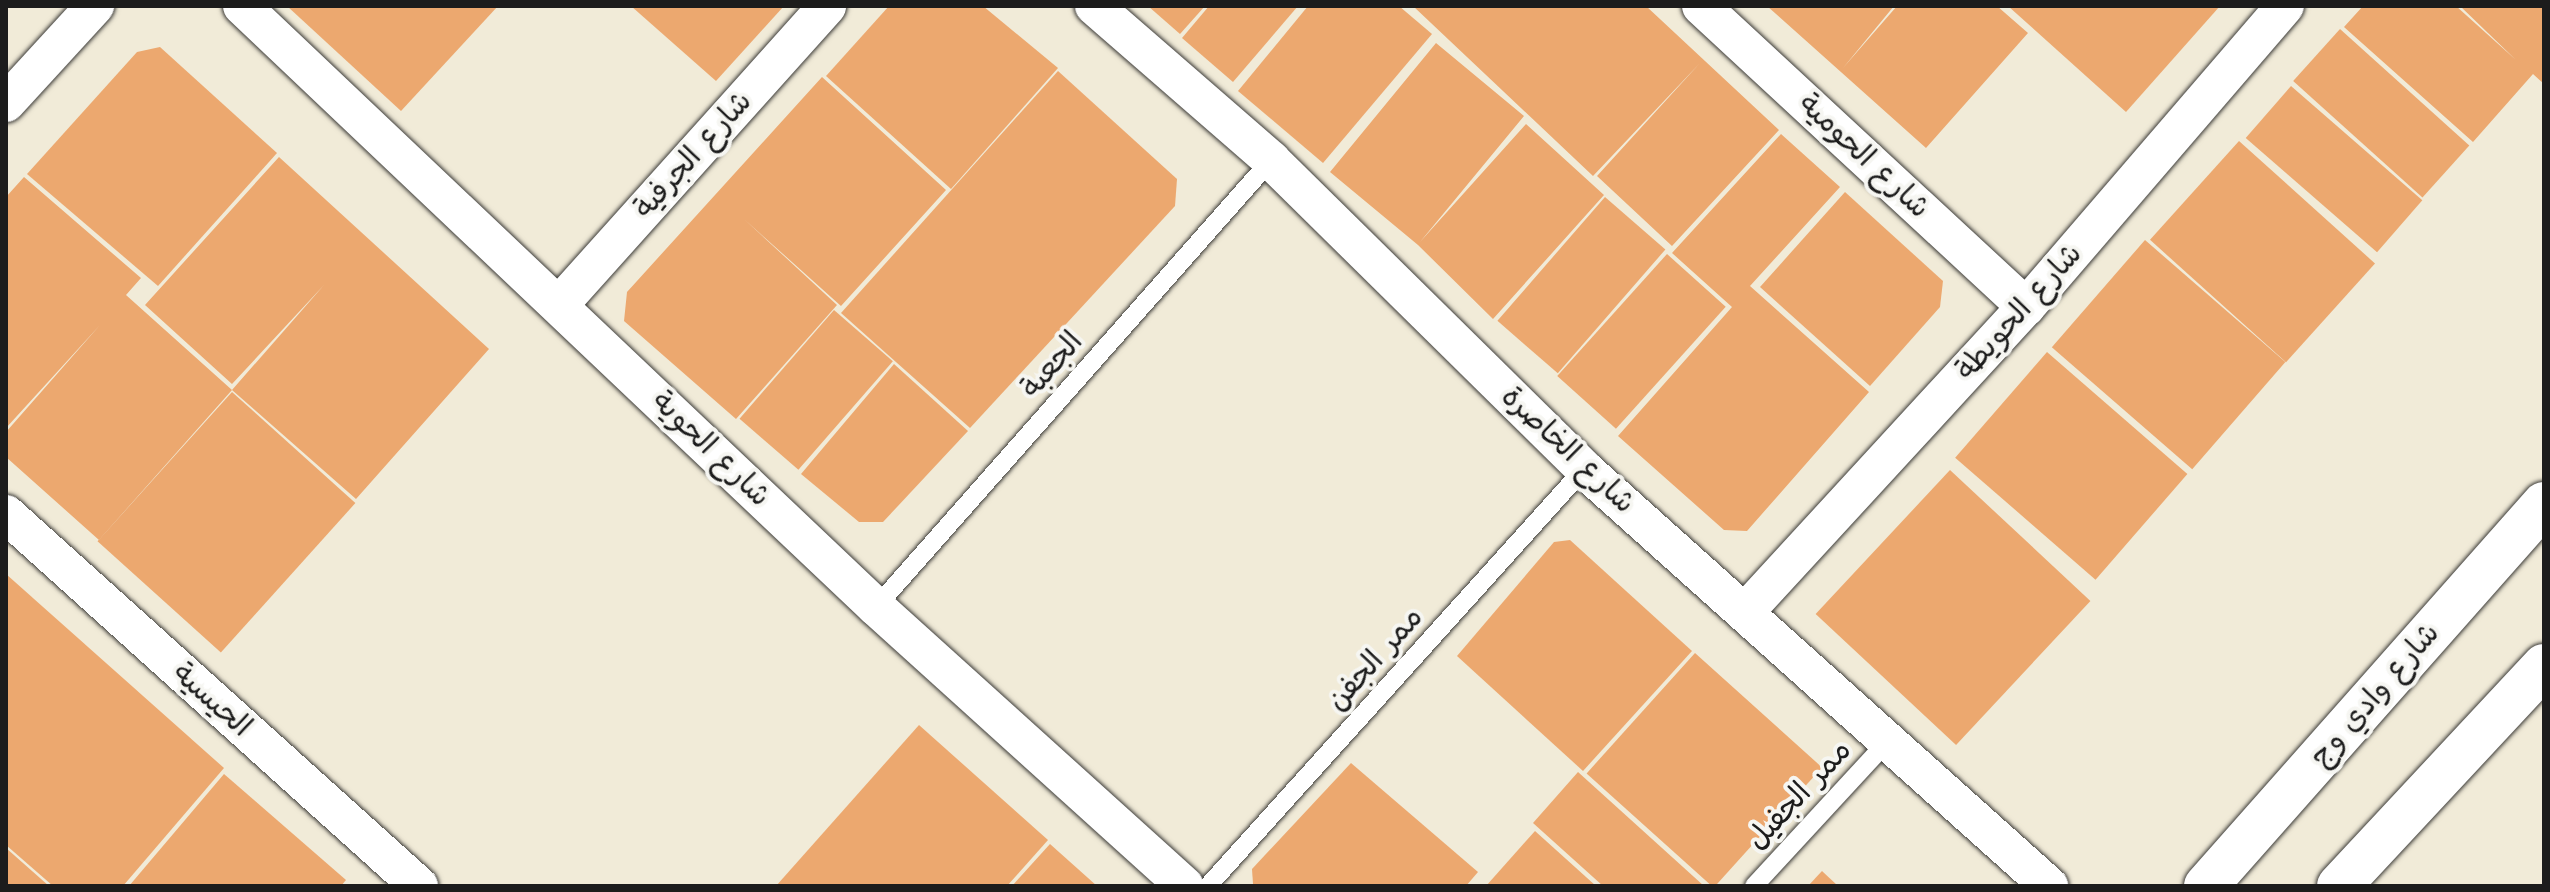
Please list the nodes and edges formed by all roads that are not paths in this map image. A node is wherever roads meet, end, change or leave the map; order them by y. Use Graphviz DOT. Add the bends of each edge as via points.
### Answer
graph roads {
  1 [pos="95,6"];
  2 [pos="242,6"];
  3 [pos="827,6"];
  4 [pos="1094,6"];
  5 [pos="1701,6"];
  6 [pos="2285,6"];
  7 [pos="6,103"];
  8 [pos="1271,160"];
  9 [pos="560,304"];
  10 [pos="2026,307"];
  11 [pos="1584,469"];
  12 [pos="2544,504"];
  13 [pos="6,514"];
  14 [pos="876,607"];
  15 [pos="1746,611"];
  16 [pos="2544,666"];
  17 [pos="1886,743"];
  18 [pos="419,886"];
  19 [pos="1185,886"];
  20 [pos="1208,886"];
  21 [pos="1754,886"];
  22 [pos="2049,886"];
  23 [pos="2206,886"];
  24 [pos="2339,886"];
  1 -- 7 [label="street"];
  2 -- 9 [label="street, شارع الحوية"];
  3 -- 9 [label="street, شارع الجرفية"];
  4 -- 8 [label="street, شارع الخاصرة"];
  5 -- 10 [label="street, شارع الحومية"];
  6 -- 10 [label="street, شارع الحويطة"];
  8 -- 11 [label="street, شارع الخاصرة"];
  8 -- 14 [label="lane, الجعبة"];
  9 -- 14 [label="street, شارع الحوية"];
  10 -- 15 [label="street, شارع الحويطة"];
  11 -- 15 [label="street, شارع الخاصرة"];
  11 -- 20 [label="lane, ممر الجفن"];
  12 -- 23 [label="street, شارع وادي وج"];
  13 -- 18 [label="street, الحيسية"];
  14 -- 19 [label="street, شارع الحوية"];
  15 -- 17 [label="street, شارع الخاصرة"];
  16 -- 24 [label="street"];
  17 -- 21 [label="lane, ممر الجفيل"];
  17 -- 22 [label="street, شارع الخاصرة"];
}
